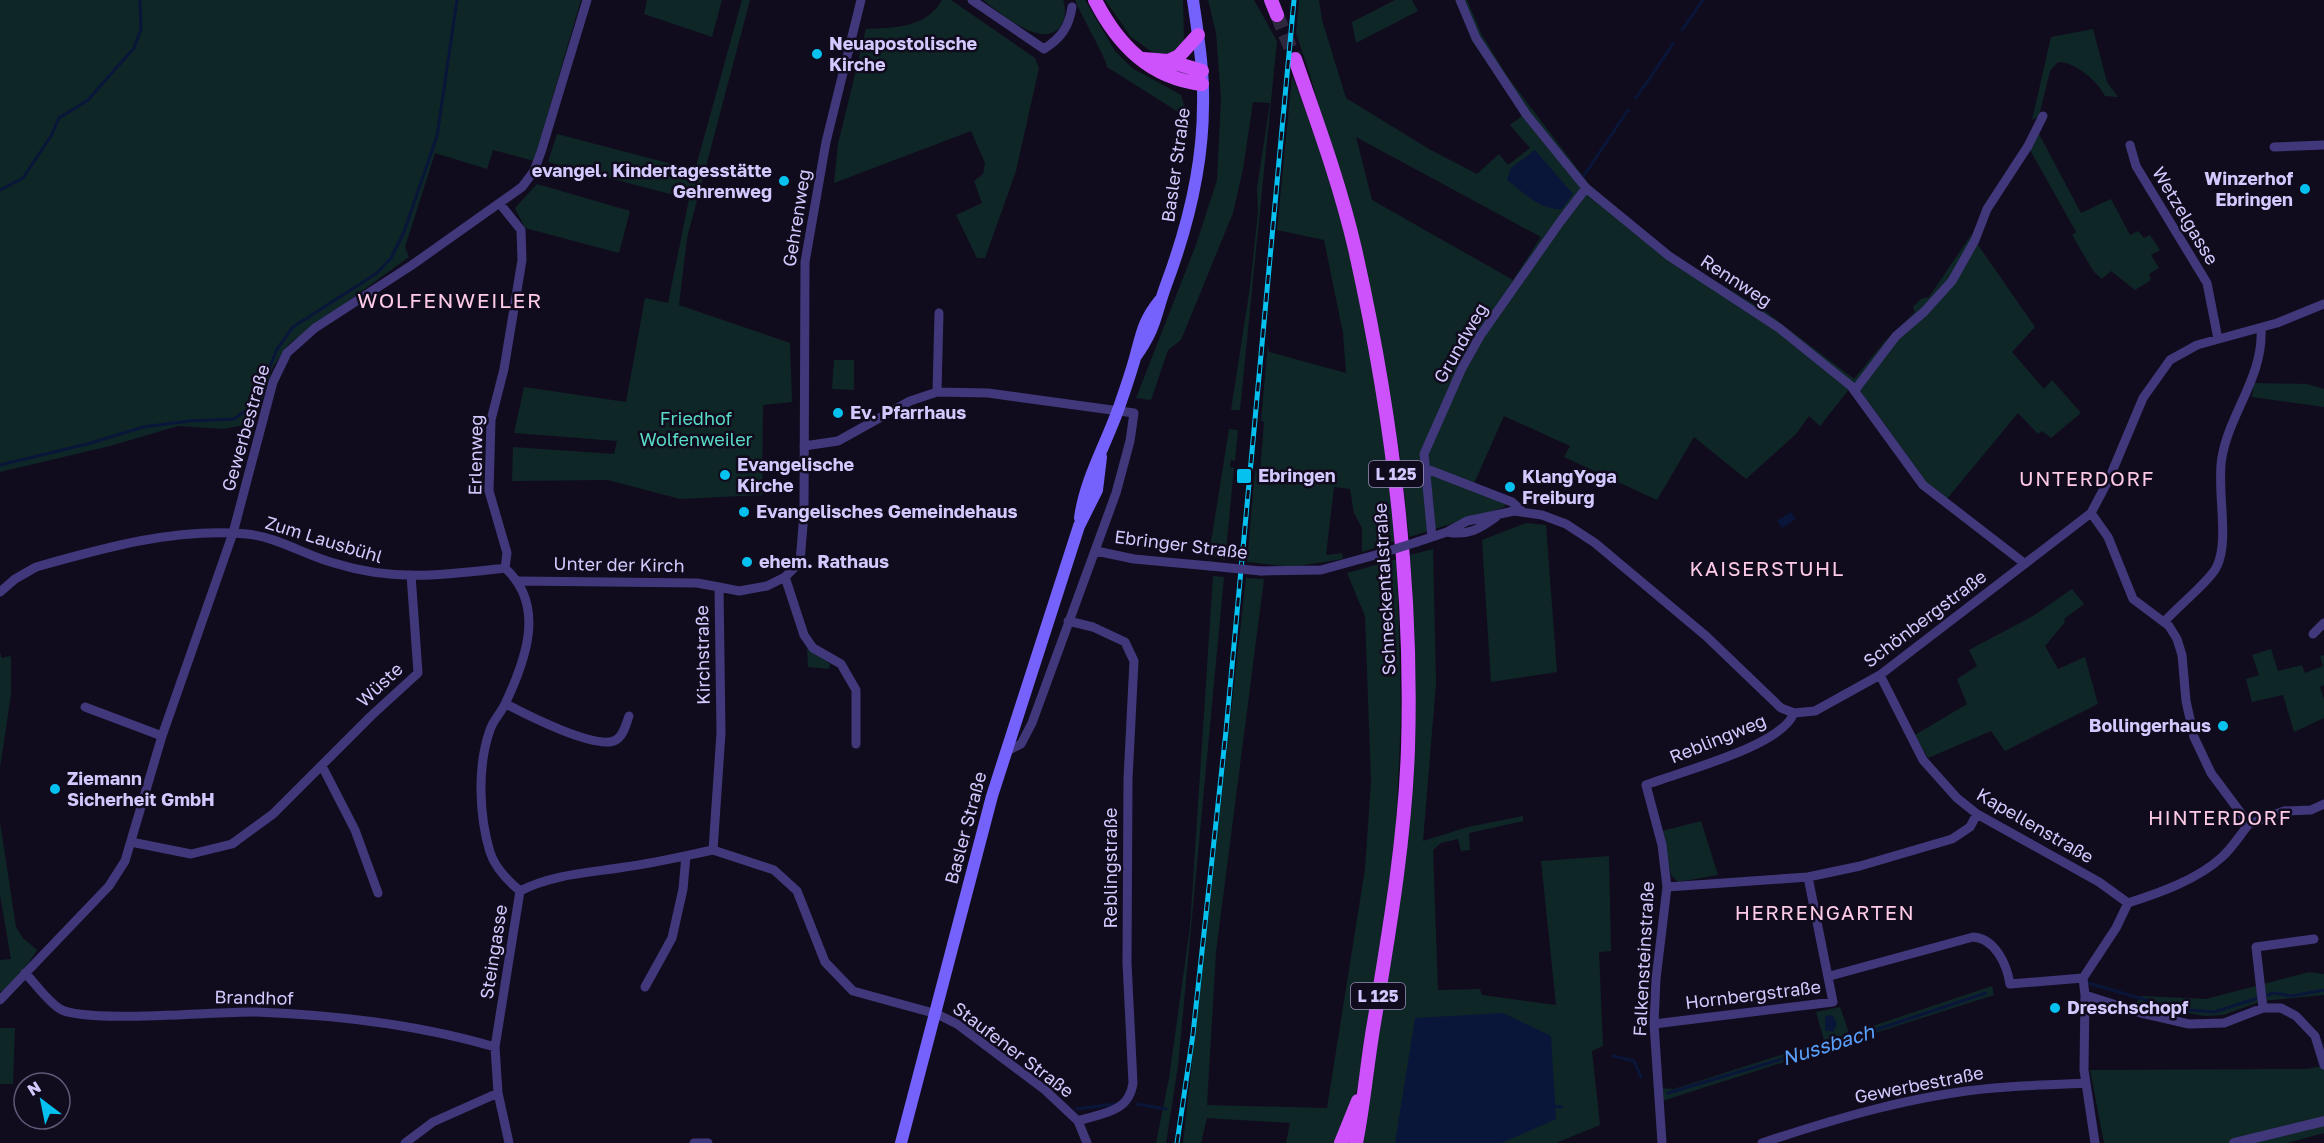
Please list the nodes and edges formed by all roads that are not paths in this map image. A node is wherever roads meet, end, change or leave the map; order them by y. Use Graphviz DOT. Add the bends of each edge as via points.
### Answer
graph roads {
  1 [pos="587,0"];
  2 [pos="861,0"];
  3 [pos="972,0"];
  4 [pos="1095,0"];
  5 [pos="1193,0"];
  6 [pos="1271,0"];
  7 [pos="1460,0"];
  8 [pos="1072,7"];
  9 [pos="1277,15"];
  10 [pos="1198,35"];
  11 [pos="1141,58"];
  12 [pos="1295,59"];
  13 [pos="1168,61"];
  14 [pos="1202,77"];
  15 [pos="2043,116"];
  16 [pos="2130,145"];
  17 [pos="2324,145"];
  18 [pos="2274,147"];
  19 [pos="1586,188"];
  20 [pos="500,204"];
  21 [pos="2324,304"];
  22 [pos="939,313"];
  23 [pos="2261,328"];
  24 [pos="2218,339"];
  25 [pos="1855,390"];
  26 [pos="937,392"];
  27 [pos="1118,410"];
  28 [pos="804,446"];
  29 [pos="1427,469"];
  30 [pos="1521,510"];
  31 [pos="2091,513"];
  32 [pos="233,534"];
  33 [pos="1432,537"];
  34 [pos="1096,551"];
  35 [pos="2024,562"];
  36 [pos="506,568"];
  37 [pos="411,576"];
  38 [pos="785,578"];
  39 [pos="519,581"];
  40 [pos="718,587"];
  41 [pos="0,592"];
  42 [pos="1068,621"];
  43 [pos="2163,622"];
  44 [pos="2324,623"];
  45 [pos="2313,634"];
  46 [pos="1880,675"];
  47 [pos="506,704"];
  48 [pos="86,707"];
  49 [pos="1794,713"];
  50 [pos="629,716"];
  51 [pos="162,736"];
  52 [pos="856,744"];
  53 [pos="1005,752"];
  54 [pos="322,766"];
  55 [pos="1646,785"];
  56 [pos="2323,808"];
  57 [pos="1977,814"];
  58 [pos="2248,824"];
  59 [pos="131,842"];
  60 [pos="713,850"];
  61 [pos="686,856"];
  62 [pos="1808,877"];
  63 [pos="1667,887"];
  64 [pos="520,891"];
  65 [pos="378,894"];
  66 [pos="2128,903"];
  67 [pos="2314,939"];
  68 [pos="25,973"];
  69 [pos="1830,976"];
  70 [pos="2083,978"];
  71 [pos="645,987"];
  72 [pos="2085,995"];
  73 [pos="0,999"];
  74 [pos="2262,1005"];
  75 [pos="937,1014"];
  76 [pos="1654,1024"];
  77 [pos="495,1047"];
  78 [pos="2324,1065"];
  79 [pos="2086,1083"];
  80 [pos="1363,1091"];
  81 [pos="498,1093"];
  82 [pos="2324,1120"];
  83 [pos="1078,1121"];
  84 [pos="405,1143"];
  85 [pos="509,1143"];
  86 [pos="694,1143"];
  87 [pos="708,1143"];
  88 [pos="902,1143"];
  89 [pos="1087,1143"];
  90 [pos="1341,1143"];
  91 [pos="1356,1143"];
  92 [pos="1662,1143"];
  93 [pos="1762,1143"];
  94 [pos="2096,1143"];
  95 [pos="2234,1143"];
  1 -- 20 [label="street, Gewerbestraße" via="534,171 522,187"];
  2 -- 28 [label="street, Gehrenweg" via="826,142 805,262"];
  3 -- 8 [label="street" via="1044,49 1069,24"];
  4 -- 11 [label="main road" via="1119,37"];
  5 -- 10 [label="main road, Basler Straße"];
  6 -- 9 [label="main road"];
  7 -- 19 [label="street, Rennweg" via="1476,38 1527,114"];
  10 -- 13 [label="main road" via="1179,56"];
  10 -- 14 [label="main road, Basler Straße"];
  11 -- 13 [label="main road"];
  11 -- 14 [label="main road" via="1169,78"];
  12 -- 80 [label="main road, Schneckentalstraße / L 125" via="1354,247 1386,405 1406,579 1408,751 1393,902"];
  13 -- 14 [label="main road"];
  14 -- 27 [label="main road, Basler Straße" via="1203,124 1180,247 1162,297 1140,333"];
  15 -- 25 [label="street" via="1987,209 1952,281 1896,336"];
  16 -- 24 [label="street, Wetzelgasse" via="2136,166 2206,283"];
  17 -- 18 [label="street"];
  19 -- 25 [label="street, Rennweg" via="1669,256 1779,328"];
  19 -- 29 [label="street, Grundweg" via="1480,336 1424,454"];
  20 -- 32 [label="street, Gewerbestraße" via="315,328 287,354 273,381"];
  20 -- 36 [label="street, Erlenweg" via="521,230 522,260 504,369 491,420 489,491 507,553"];
  21 -- 23 [label="street, Schönbergstraße"];
  22 -- 26 [label="street"];
  23 -- 24 [label="street, Schönbergstraße"];
  23 -- 43 [label="street" via="2258,366 2221,460 2220,559 2213,574"];
  24 -- 31 [label="street, Schönbergstraße" via="2178,354 2154,380"];
  25 -- 35 [label="street, Rennweg" via="1923,485"];
  26 -- 27 [label="street" via="988,393"];
  26 -- 28 [label="street" via="910,402 838,441"];
  27 -- 34 [label="street, Ebringer Straße" via="1134,413 1130,441"];
  27 -- 53 [label="main road, Basler Straße" via="1101,457 1097,490 1079,526"];
  28 -- 38 [label="street" via="800,562"];
  29 -- 30 [label="street" via="1512,502"];
  29 -- 33 [label="street, Grundweg"];
  30 -- 33 [label="street" via="1498,516 1471,532 1447,532"];
  30 -- 49 [label="street" via="1566,524 1595,543 1706,636 1769,698"];
  31 -- 35 [label="street, Schönbergstraße"];
  31 -- 43 [label="street" via="2108,537 2133,599"];
  32 -- 37 [label="street, Zum Lausbühl" via="269,538 334,564 381,576"];
  32 -- 41 [label="street, Zum Lausbühl" via="184,534 62,560 36,567"];
  32 -- 51 [label="street, Gewerbestraße"];
  33 -- 34 [label="street, Ebringer Straße, bridge" via="1321,570 1261,571 1134,559"];
  34 -- 42 [label="street"];
  35 -- 46 [label="street, Schönbergstraße"];
  36 -- 37 [label="street, Zum Lausbühl"];
  36 -- 39 [label="street"];
  37 -- 54 [label="street, Wüste" via="418,673"];
  38 -- 40 [label="street, Kirchstraße" via="755,589"];
  38 -- 52 [label="street" via="804,635 813,648 841,664 856,690"];
  39 -- 40 [label="street, Unter der Kirch" via="697,583"];
  39 -- 47 [label="street" via="531,617 524,658"];
  40 -- 60 [label="street, Kirchstraße" via="721,733"];
  42 -- 53 [label="street" via="1026,735 1021,744"];
  42 -- 83 [label="street, Reblingstraße" via="1093,627 1125,642 1134,661 1128,779 1127,951 1133,1083 1127,1102 1119,1108"];
  43 -- 58 [label="street" via="2174,634 2182,655 2194,737 2211,773"];
  44 -- 45 [label="street"];
  46 -- 49 [label="street, Schönbergstraße" via="1822,708"];
  46 -- 57 [label="street, Kapellenstraße" via="1923,760 1951,793"];
  47 -- 50 [label="street" via="549,725 605,743 615,741 623,733"];
  47 -- 64 [label="street" via="490,730 482,774 483,817 490,854 505,878"];
  48 -- 51 [label="street"];
  49 -- 55 [label="street, Reblingweg" via="1789,724 1753,746"];
  51 -- 59 [label="street, Gewerbestraße"];
  53 -- 75 [label="main road, Basler Straße"];
  54 -- 59 [label="street, Wüste" via="273,814 232,844 190,854"];
  54 -- 65 [label="street" via="355,830"];
  55 -- 63 [label="street, Falkensteinstraße" via="1662,844"];
  56 -- 58 [label="street" via="2283,811"];
  57 -- 62 [label="street" via="1968,829 1952,839"];
  57 -- 66 [label="street, Kapellenstraße" via="2099,882"];
  58 -- 66 [label="street" via="2223,856 2206,869"];
  59 -- 68 [label="street, Gewerbestraße" via="125,861 109,886"];
  60 -- 61 [label="street, Steingasse"];
  60 -- 75 [label="street" via="774,870 797,891 825,962 854,991"];
  61 -- 64 [label="street, Steingasse" via="574,874 538,882"];
  61 -- 71 [label="street" via="672,938"];
  62 -- 63 [label="street"];
  62 -- 69 [label="street"];
  63 -- 76 [label="street, Falkensteinstraße"];
  64 -- 77 [label="street, Steingasse"];
  66 -- 70 [label="street"];
  67 -- 74 [label="street" via="2256,947"];
  68 -- 73 [label="street, Gewerbestraße"];
  68 -- 77 [label="street, Brandhof" via="60,1009 72,1012 109,1016 254,1012 386,1021"];
  69 -- 70 [label="street, Hornbergstraße" via="1973,937 1992,946 2010,984"];
  69 -- 76 [label="street, Hornbergstraße" via="1833,1002"];
  70 -- 72 [label="street"];
  72 -- 74 [label="street" via="2189,1024 2224,1023"];
  72 -- 79 [label="street"];
  74 -- 78 [label="street" via="2296,1016 2315,1036"];
  75 -- 83 [label="street, Staufener Straße" via="957,1024 1044,1090"];
  75 -- 88 [label="main road, Basler Straße"];
  76 -- 92 [label="street, Falkensteinstraße"];
  77 -- 81 [label="street, Steingasse"];
  79 -- 93 [label="street, Gewerbestraße" via="1993,1088 1930,1097 1833,1119"];
  79 -- 94 [label="street"];
  80 -- 90 [label="main road, Schneckentalstraße / L 125"];
  80 -- 91 [label="main road, Schneckentalstraße / L 125"];
  81 -- 84 [label="street" via="433,1122"];
  81 -- 85 [label="street, Steingasse"];
  82 -- 95 [label="street"];
  83 -- 89 [label="street, Staufener Straße"];
  86 -- 87 [label="street"];
}
